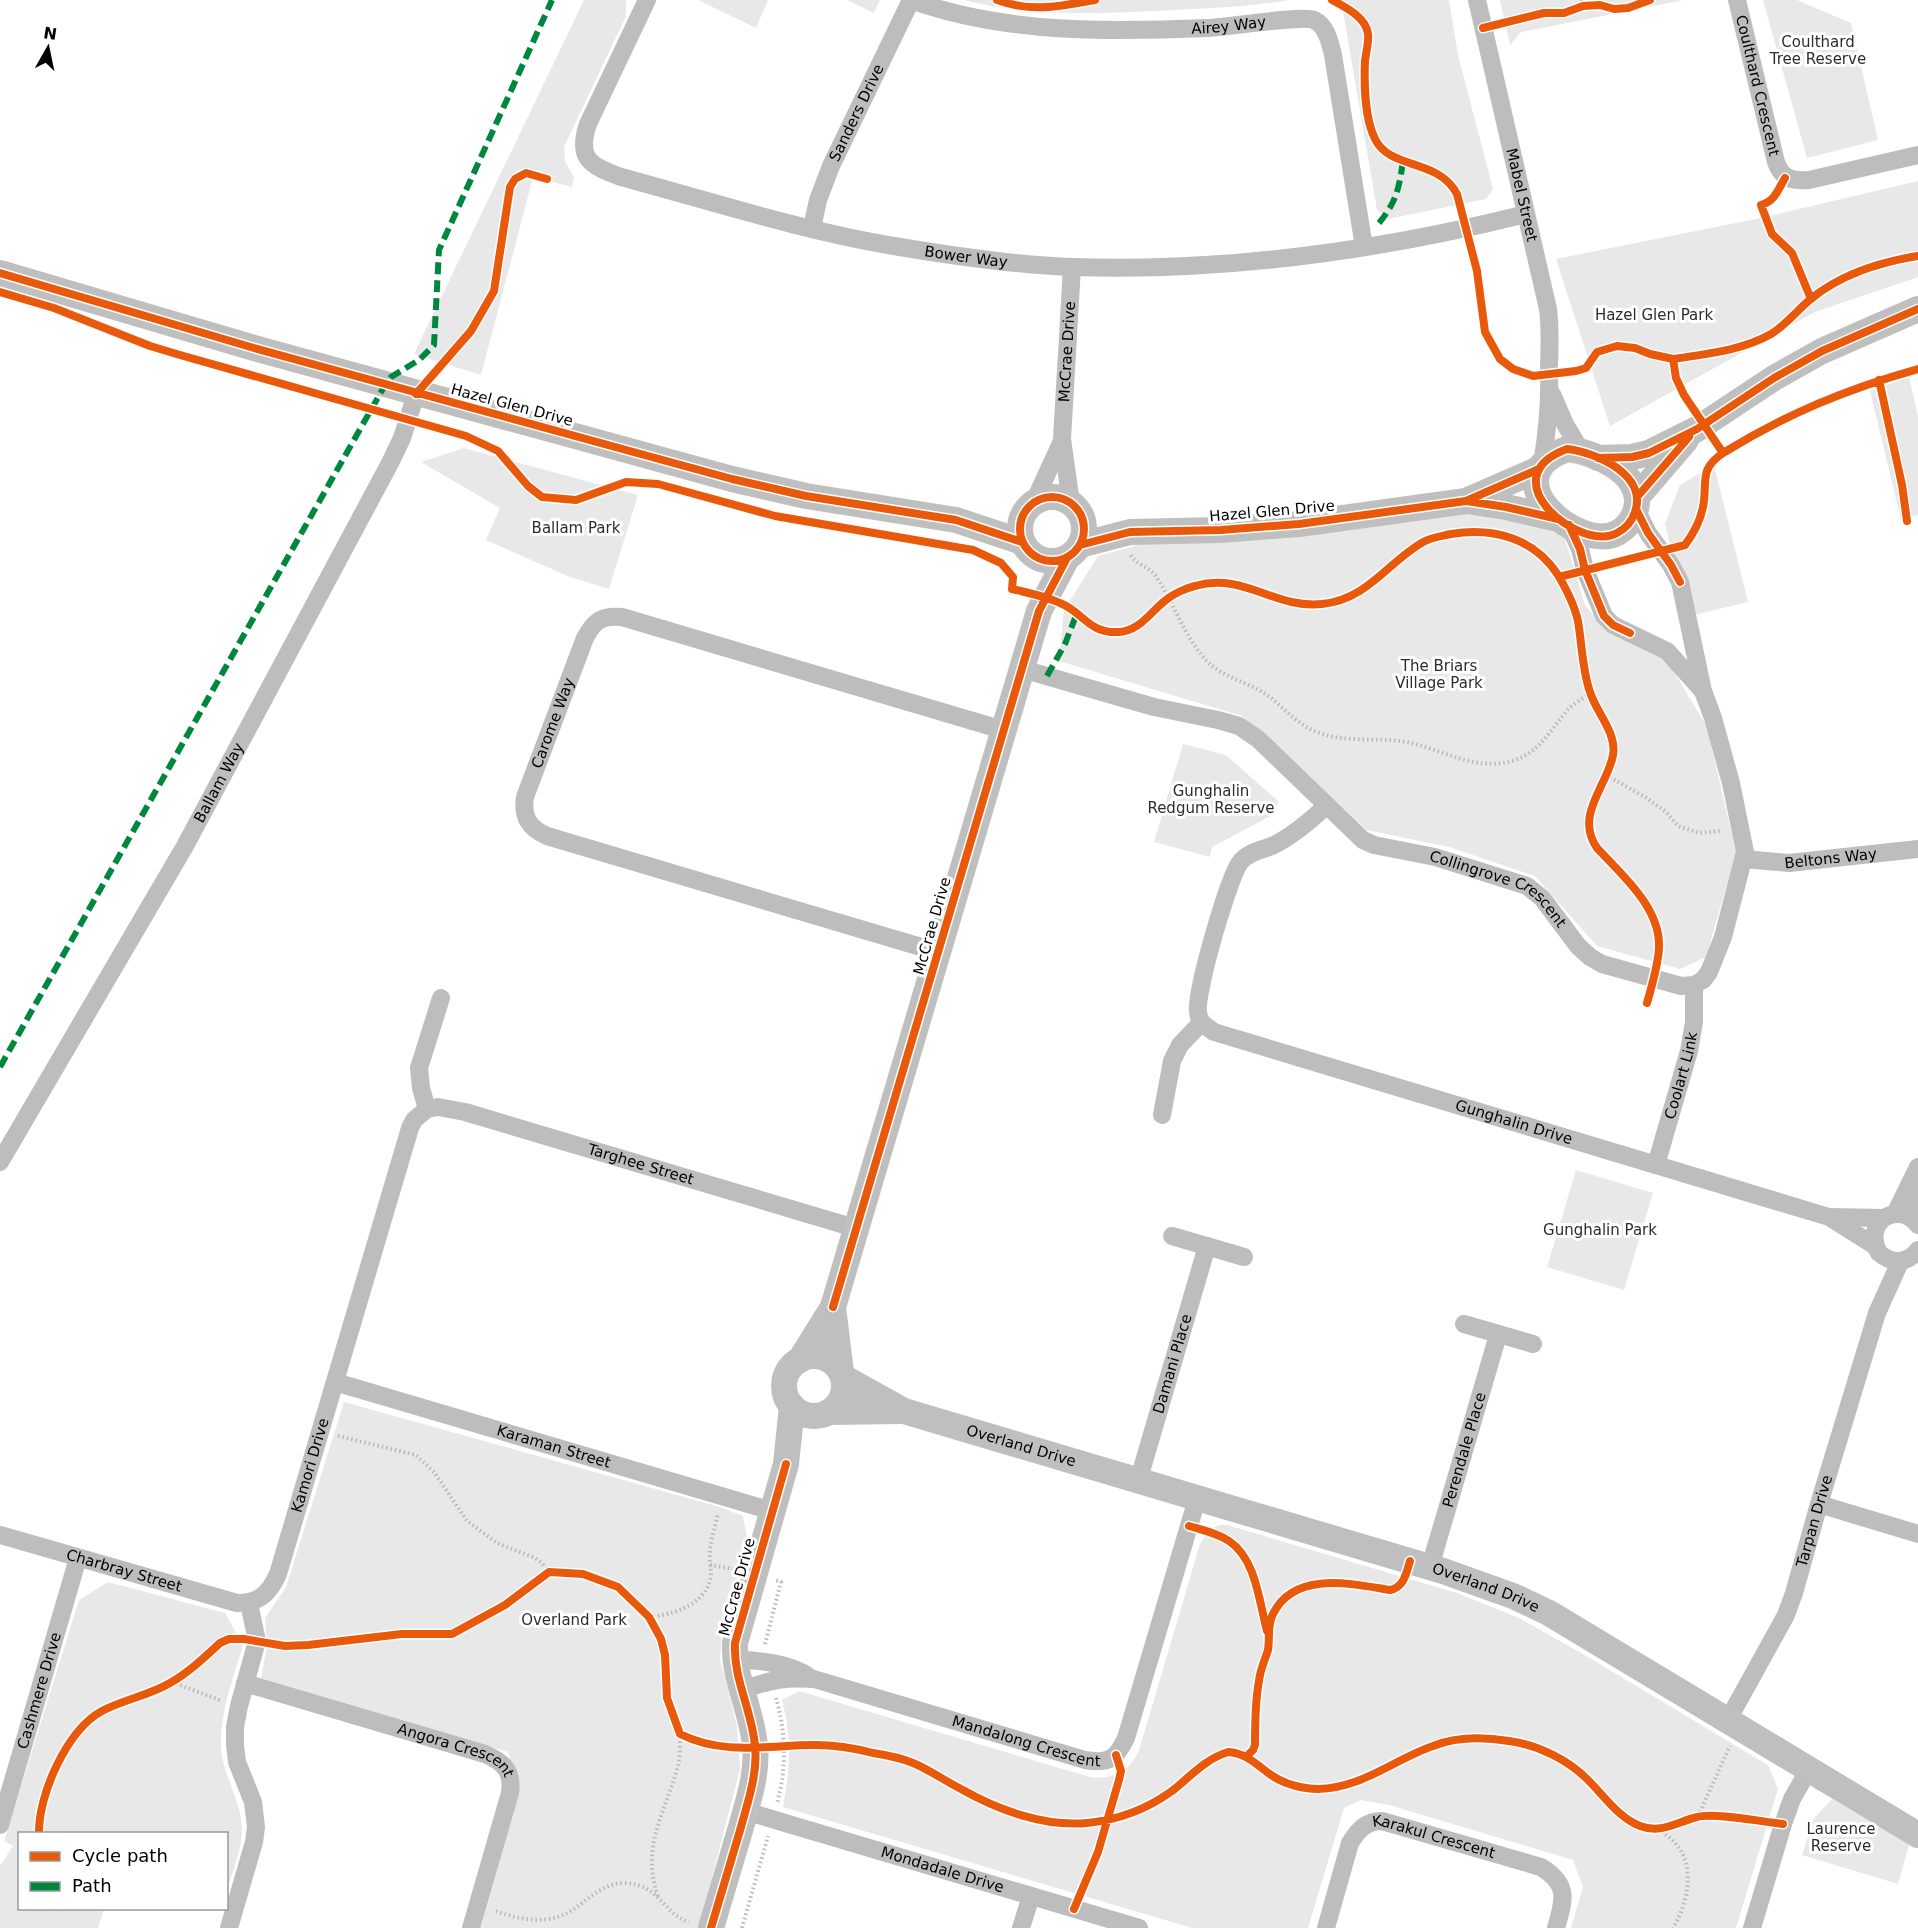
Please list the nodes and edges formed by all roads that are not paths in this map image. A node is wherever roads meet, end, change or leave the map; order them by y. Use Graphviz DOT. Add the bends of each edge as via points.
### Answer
graph roads {
  1 [pos="647,0"];
  2 [pos="911,0"];
  3 [pos="1477,0"];
  4 [pos="1737,0"];
  5 [pos="1918,155"];
  6 [pos="1526,214"];
  7 [pos="812,228"];
  8 [pos="1364,247"];
  9 [pos="1072,267"];
  10 [pos="0,273"];
  11 [pos="1918,309"];
  12 [pos="1550,390"];
  13 [pos="416,394"];
  14 [pos="1697,429"];
  15 [pos="1062,439"];
  16 [pos="1590,454"];
  17 [pos="1541,467"];
  18 [pos="1466,501"];
  19 [pos="1636,503"];
  20 [pos="1029,508"];
  21 [pos="1076,510"];
  22 [pos="956,520"];
  23 [pos="1563,522"];
  24 [pos="1130,532"];
  25 [pos="1025,547"];
  26 [pos="1074,552"];
  27 [pos="1039,611"];
  28 [pos="1022,669"];
  29 [pos="1703,691"];
  30 [pos="1003,730"];
  31 [pos="1326,806"];
  32 [pos="1918,849"];
  33 [pos="1744,859"];
  34 [pos="938,952"];
  35 [pos="1694,986"];
  36 [pos="441,998"];
  37 [pos="1201,1023"];
  38 [pos="427,1109"];
  39 [pos="1162,1114"];
  40 [pos="0,1162"];
  41 [pos="1656,1165"];
  42 [pos="1918,1167"];
  43 [pos="1918,1191"];
  44 [pos="1889,1216"];
  45 [pos="1829,1217"];
  46 [pos="1918,1224"];
  47 [pos="855,1228"];
  48 [pos="1172,1236"];
  49 [pos="1207,1246"];
  50 [pos="1901,1255"];
  51 [pos="1244,1257"];
  52 [pos="833,1306"];
  53 [pos="1464,1324"];
  54 [pos="1498,1335"];
  55 [pos="1533,1344"];
  56 [pos="800,1360"];
  57 [pos="842,1375"];
  58 [pos="335,1382"];
  59 [pos="792,1406"];
  60 [pos="904,1411"];
  61 [pos="826,1413"];
  62 [pos="786,1464"];
  63 [pos="1138,1482"];
  64 [pos="1197,1499"];
  65 [pos="1819,1504"];
  66 [pos="772,1511"];
  67 [pos="1918,1534"];
  68 [pos="0,1535"];
  69 [pos="78,1558"];
  70 [pos="1430,1567"];
  71 [pos="249,1603"];
  72 [pos="734,1659"];
  73 [pos="814,1679"];
  74 [pos="246,1683"];
  75 [pos="741,1690"];
  76 [pos="1734,1723"];
  77 [pos="1809,1769"];
  78 [pos="745,1811"];
  79 [pos="0,1825"];
  80 [pos="1918,1835"];
  81 [pos="1030,1896"];
  82 [pos="229,1928"];
  83 [pos="471,1928"];
  84 [pos="711,1928"];
  85 [pos="1021,1928"];
  86 [pos="1139,1928"];
  87 [pos="1326,1928"];
  88 [pos="1556,1928"];
  89 [pos="1752,1928"];
  1 -- 7 [label="street, Bower Way" via="583,137 587,158 621,177"];
  2 -- 7 [label="street, Sanders Drive" via="831,166"];
  2 -- 8 [label="street, Airey Way" via="975,19 1081,30 1163,30 1314,20 1329,38 1333,55"];
  3 -- 6 [label="street, Mabel Street"];
  4 -- 5 [label="street, Coulthard Crescent" via="1776,162 1785,177 1809,180"];
  6 -- 8 [label="street, Bower Way"];
  6 -- 12 [label="street, Mabel Street" via="1550,320"];
  7 -- 9 [label="street, Bower Way" via="949,255"];
  8 -- 9 [label="street, Bower Way" via="1221,265"];
  9 -- 15 [label="street, McCrae Drive"];
  10 -- 13 [label="street, Hazel Glen Drive"];
  11 -- 14 [label="street" via="1822,351"];
  12 -- 16 [label="street, Mabel Street" via="1565,424"];
  12 -- 17 [label="street, Mabel Street"];
  13 -- 22 [label="street, Hazel Glen Drive" via="743,482"];
  13 -- 40 [label="street, Ballam Way" via="390,463 185,846"];
  14 -- 16 [label="street" via="1649,453 1632,457"];
  14 -- 19 [label="street"];
  15 -- 20 [label="street, McCrae Drive"];
  15 -- 21 [label="street, McCrae Drive"];
  16 -- 17 [label="street" via="1567,449 1552,455"];
  16 -- 19 [label="street" via="1630,480"];
  17 -- 18 [label="street, Hazel Glen Drive"];
  17 -- 23 [label="street" via="1537,492"];
  18 -- 23 [label="street, Hazel Glen Drive"];
  18 -- 24 [label="street, Hazel Glen Drive" via="1299,524"];
  19 -- 23 [label="street" via="1625,527 1608,536 1586,533"];
  19 -- 29 [label="street" via="1648,533 1680,582"];
  20 -- 21 [label="street" via="1053,497"];
  20 -- 22 [label="street, Hazel Glen Drive"];
  20 -- 25 [label="street" via="1019,533"];
  21 -- 24 [label="street, Hazel Glen Drive"];
  21 -- 26 [label="street" via="1084,526"];
  22 -- 25 [label="street, Hazel Glen Drive"];
  23 -- 29 [label="street" via="1604,616 1667,651"];
  24 -- 26 [label="street, Hazel Glen Drive"];
  25 -- 26 [label="street" via="1047,561 1057,561"];
  25 -- 27 [label="street, McCrae Drive"];
  26 -- 27 [label="street, McCrae Drive"];
  27 -- 28 [label="street, McCrae Drive"];
  28 -- 30 [label="street, McCrae Drive"];
  28 -- 31 [label="street, Collingrove Crescent" via="1154,707 1239,726 1258,739"];
  29 -- 33 [label="street" via="1741,828"];
  30 -- 34 [label="street, McCrae Drive"];
  30 -- 34 [label="street, Carome Way" via="622,617 604,617 598,619 585,638 525,797 527,821 535,831 547,836"];
  31 -- 35 [label="street, Collingrove Crescent" via="1357,836 1374,845 1435,857 1527,886 1542,898 1578,946 1602,964 1681,986"];
  31 -- 37 [label="street" via="1302,827 1239,863 1199,992"];
  32 -- 33 [label="street, Beltons Way" via="1789,863"];
  33 -- 35 [label="street" via="1717,955 1709,972"];
  34 -- 47 [label="street, McCrae Drive"];
  35 -- 41 [label="street, Coolart Link" via="1689,1051"];
  36 -- 38 [label="street" via="419,1068"];
  37 -- 39 [label="street" via="1180,1045 1172,1061"];
  37 -- 41 [label="street, Gunghalin Drive" via="1214,1032"];
  38 -- 47 [label="street, Targhee Street" via="465,1112"];
  38 -- 58 [label="street, Kamori Drive" via="410,1128"];
  41 -- 45 [label="street, Gunghalin Drive"];
  42 -- 44 [label="street"];
  43 -- 46 [label="street"];
  44 -- 45 [label="street, Gunghalin Drive"];
  44 -- 46 [label="street" via="1903,1214"];
  44 -- 50 [label="street, Tarpan Drive" via="1874,1231"];
  45 -- 50 [label="street, Gunghalin Drive"];
  47 -- 52 [label="street, McCrae Drive"];
  48 -- 49 [label="street"];
  49 -- 51 [label="street"];
  49 -- 63 [label="street, Damani Place"];
  50 -- 65 [label="street, Tarpan Drive" via="1877,1312"];
  52 -- 56 [label="street, McCrae Drive"];
  52 -- 57 [label="street, McCrae Drive"];
  53 -- 54 [label="street"];
  54 -- 55 [label="street"];
  54 -- 70 [label="street, Perendale Place"];
  56 -- 57 [label="street" via="827,1359"];
  56 -- 59 [label="street" via="786,1376 784,1386"];
  57 -- 60 [label="street, Overland Drive"];
  57 -- 61 [label="street" via="842,1397"];
  58 -- 66 [label="street, Karaman Street"];
  58 -- 71 [label="street, Kamori Drive" via="278,1574 267,1594"];
  59 -- 61 [label="street" via="807,1415"];
  59 -- 62 [label="street, McCrae Drive"];
  60 -- 61 [label="street, Overland Drive"];
  60 -- 63 [label="street, Overland Drive"];
  61 -- 62 [label="street, McCrae Drive"];
  62 -- 66 [label="street, McCrae Drive"];
  63 -- 64 [label="street, Overland Drive"];
  64 -- 70 [label="street, Overland Drive"];
  64 -- 73 [label="street, Mandalong Crescent" via="1126,1738 1110,1760 1085,1760"];
  65 -- 67 [label="street"];
  65 -- 76 [label="street, Tarpan Drive" via="1786,1615"];
  66 -- 72 [label="street, McCrae Drive" via="741,1619"];
  68 -- 69 [label="street, Charbray Street"];
  69 -- 71 [label="street, Charbray Street"];
  69 -- 79 [label="street, Cashmere Drive"];
  70 -- 76 [label="street, Overland Drive" via="1497,1589 1549,1613"];
  71 -- 74 [label="street" via="257,1641"];
  72 -- 73 [label="street, Mandalong Crescent" via="791,1666"];
  72 -- 75 [label="street, McCrae Drive"];
  73 -- 75 [label="street, Mandalong Crescent" via="773,1679"];
  74 -- 82 [label="street" via="235,1727 236,1753 253,1802 256,1827"];
  74 -- 83 [label="street, Angora Crescent" via="485,1754 506,1766 510,1793"];
  75 -- 78 [label="street, McCrae Drive" via="755,1748"];
  76 -- 77 [label="street, Overland Drive"];
  77 -- 80 [label="street, Overland Drive"];
  77 -- 89 [label="street" via="1783,1824"];
  78 -- 81 [label="street, Mondadale Drive"];
  78 -- 84 [label="street, McCrae Drive"];
  81 -- 85 [label="street"];
  81 -- 86 [label="street, Mondadale Drive"];
  87 -- 88 [label="street, Karakul Crescent" via="1350,1843 1358,1831 1373,1821 1541,1867 1554,1875 1563,1892"];
}
